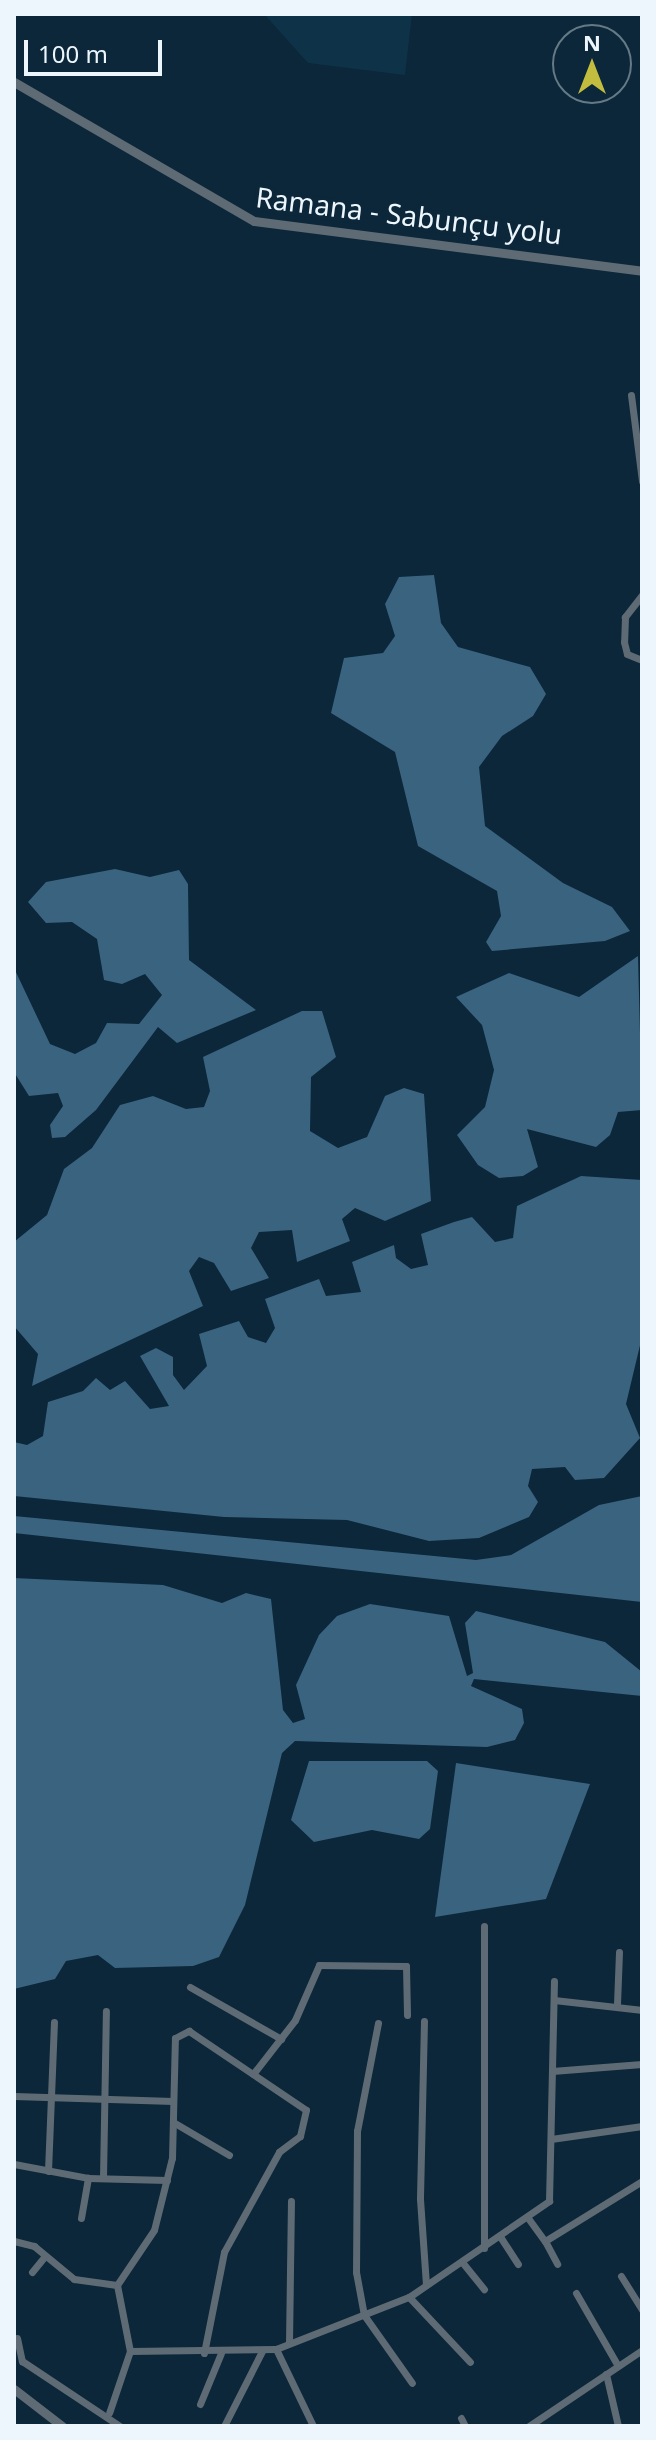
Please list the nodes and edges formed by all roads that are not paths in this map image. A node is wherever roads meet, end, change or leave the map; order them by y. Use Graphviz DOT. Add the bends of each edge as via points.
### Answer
graph roads {
  1 [pos="14,82"];
  2 [pos="642,271"];
  3 [pos="631,395"];
  4 [pos="631,414"];
  5 [pos="642,414"];
  6 [pos="642,481"];
  7 [pos="642,595"];
  8 [pos="642,660"];
  9 [pos="484,1926"];
  10 [pos="619,1952"];
  11 [pos="554,1981"];
  12 [pos="190,1987"];
  13 [pos="554,2000"];
  14 [pos="617,2004"];
  15 [pos="642,2010"];
  16 [pos="106,2011"];
  17 [pos="407,2015"];
  18 [pos="424,2021"];
  19 [pos="54,2022"];
  20 [pos="378,2023"];
  21 [pos="281,2039"];
  22 [pos="642,2064"];
  23 [pos="552,2071"];
  24 [pos="253,2074"];
  25 [pos="14,2096"];
  26 [pos="53,2098"];
  27 [pos="104,2099"];
  28 [pos="173,2101"];
  29 [pos="173,2122"];
  30 [pos="642,2126"];
  31 [pos="551,2139"];
  32 [pos="229,2155"];
  33 [pos="14,2164"];
  34 [pos="48,2171"];
  35 [pos="88,2178"];
  36 [pos="103,2178"];
  37 [pos="167,2180"];
  38 [pos="642,2181"];
  39 [pos="291,2201"];
  40 [pos="81,2218"];
  41 [pos="528,2218"];
  42 [pos="501,2238"];
  43 [pos="14,2241"];
  44 [pos="545,2241"];
  45 [pos="484,2248"];
  46 [pos="44,2257"];
  47 [pos="462,2262"];
  48 [pos="518,2264"];
  49 [pos="557,2264"];
  50 [pos="32,2272"];
  51 [pos="621,2276"];
  52 [pos="117,2285"];
  53 [pos="426,2285"];
  54 [pos="484,2289"];
  55 [pos="576,2293"];
  56 [pos="409,2297"];
  57 [pos="642,2310"];
  58 [pos="364,2315"];
  59 [pos="17,2338"];
  60 [pos="289,2343"];
  61 [pos="276,2349"];
  62 [pos="642,2350"];
  63 [pos="130,2351"];
  64 [pos="262,2351"];
  65 [pos="204,2353"];
  66 [pos="221,2353"];
  67 [pos="470,2362"];
  68 [pos="618,2366"];
  69 [pos="606,2374"];
  70 [pos="412,2383"];
  71 [pos="14,2389"];
  72 [pos="200,2404"];
  73 [pos="109,2413"];
  74 [pos="62,2426"];
  75 [pos="120,2426"];
  76 [pos="224,2426"];
  77 [pos="313,2426"];
  78 [pos="529,2426"];
  79 [pos="618,2426"];
  1 -- 2 [label="street, Ramana - Sabunçu yolu" via="254,221"];
  3 -- 4 [label="street"];
  4 -- 5 [label="street"];
  4 -- 6 [label="street"];
  7 -- 8 [label="street" via="625,617 624,642 627,654"];
  9 -- 45 [label="street"];
  10 -- 14 [label="street"];
  11 -- 13 [label="street"];
  12 -- 21 [label="street"];
  13 -- 14 [label="street"];
  13 -- 23 [label="street"];
  14 -- 15 [label="street"];
  16 -- 27 [label="street"];
  17 -- 21 [label="street" via="406,1966 319,1965"];
  18 -- 53 [label="street" via="420,2199"];
  19 -- 26 [label="street"];
  20 -- 58 [label="street" via="357,2131 354,2196"];
  21 -- 24 [label="street"];
  22 -- 23 [label="street"];
  23 -- 31 [label="street"];
  24 -- 28 [label="street" via="183,2030 175,2038"];
  24 -- 65 [label="street" via="304,2104 306,2116 295,2143 279,2152 257,2186 224,2252"];
  25 -- 26 [label="street"];
  26 -- 27 [label="street"];
  26 -- 34 [label="street"];
  27 -- 28 [label="street"];
  27 -- 36 [label="street"];
  28 -- 29 [label="street"];
  29 -- 32 [label="street"];
  29 -- 37 [label="street"];
  30 -- 31 [label="street"];
  31 -- 41 [label="street" via="553,2195"];
  33 -- 34 [label="street"];
  34 -- 35 [label="street"];
  35 -- 36 [label="street"];
  35 -- 40 [label="street"];
  36 -- 37 [label="street"];
  37 -- 52 [label="street" via="151,2238"];
  38 -- 44 [label="street"];
  39 -- 60 [label="street"];
  41 -- 42 [label="street"];
  41 -- 44 [label="street"];
  42 -- 45 [label="street"];
  42 -- 48 [label="street"];
  43 -- 46 [label="street"];
  44 -- 49 [label="street"];
  45 -- 47 [label="street"];
  46 -- 50 [label="street"];
  46 -- 52 [label="street" via="81,2282"];
  47 -- 53 [label="street"];
  47 -- 54 [label="street"];
  51 -- 57 [label="street"];
  52 -- 63 [label="street"];
  53 -- 56 [label="street"];
  55 -- 68 [label="street"];
  56 -- 58 [label="street"];
  56 -- 67 [label="street"];
  58 -- 60 [label="street"];
  58 -- 70 [label="street"];
  59 -- 73 [label="street" via="22,2361"];
  60 -- 61 [label="street"];
  61 -- 64 [label="street"];
  61 -- 77 [label="street"];
  62 -- 68 [label="street"];
  63 -- 65 [label="street"];
  63 -- 73 [label="street"];
  64 -- 66 [label="street"];
  64 -- 76 [label="street"];
  65 -- 66 [label="street"];
  66 -- 72 [label="street"];
  68 -- 69 [label="street"];
  69 -- 78 [label="street"];
  69 -- 79 [label="street"];
  71 -- 74 [label="street"];
  73 -- 75 [label="street"];
}
